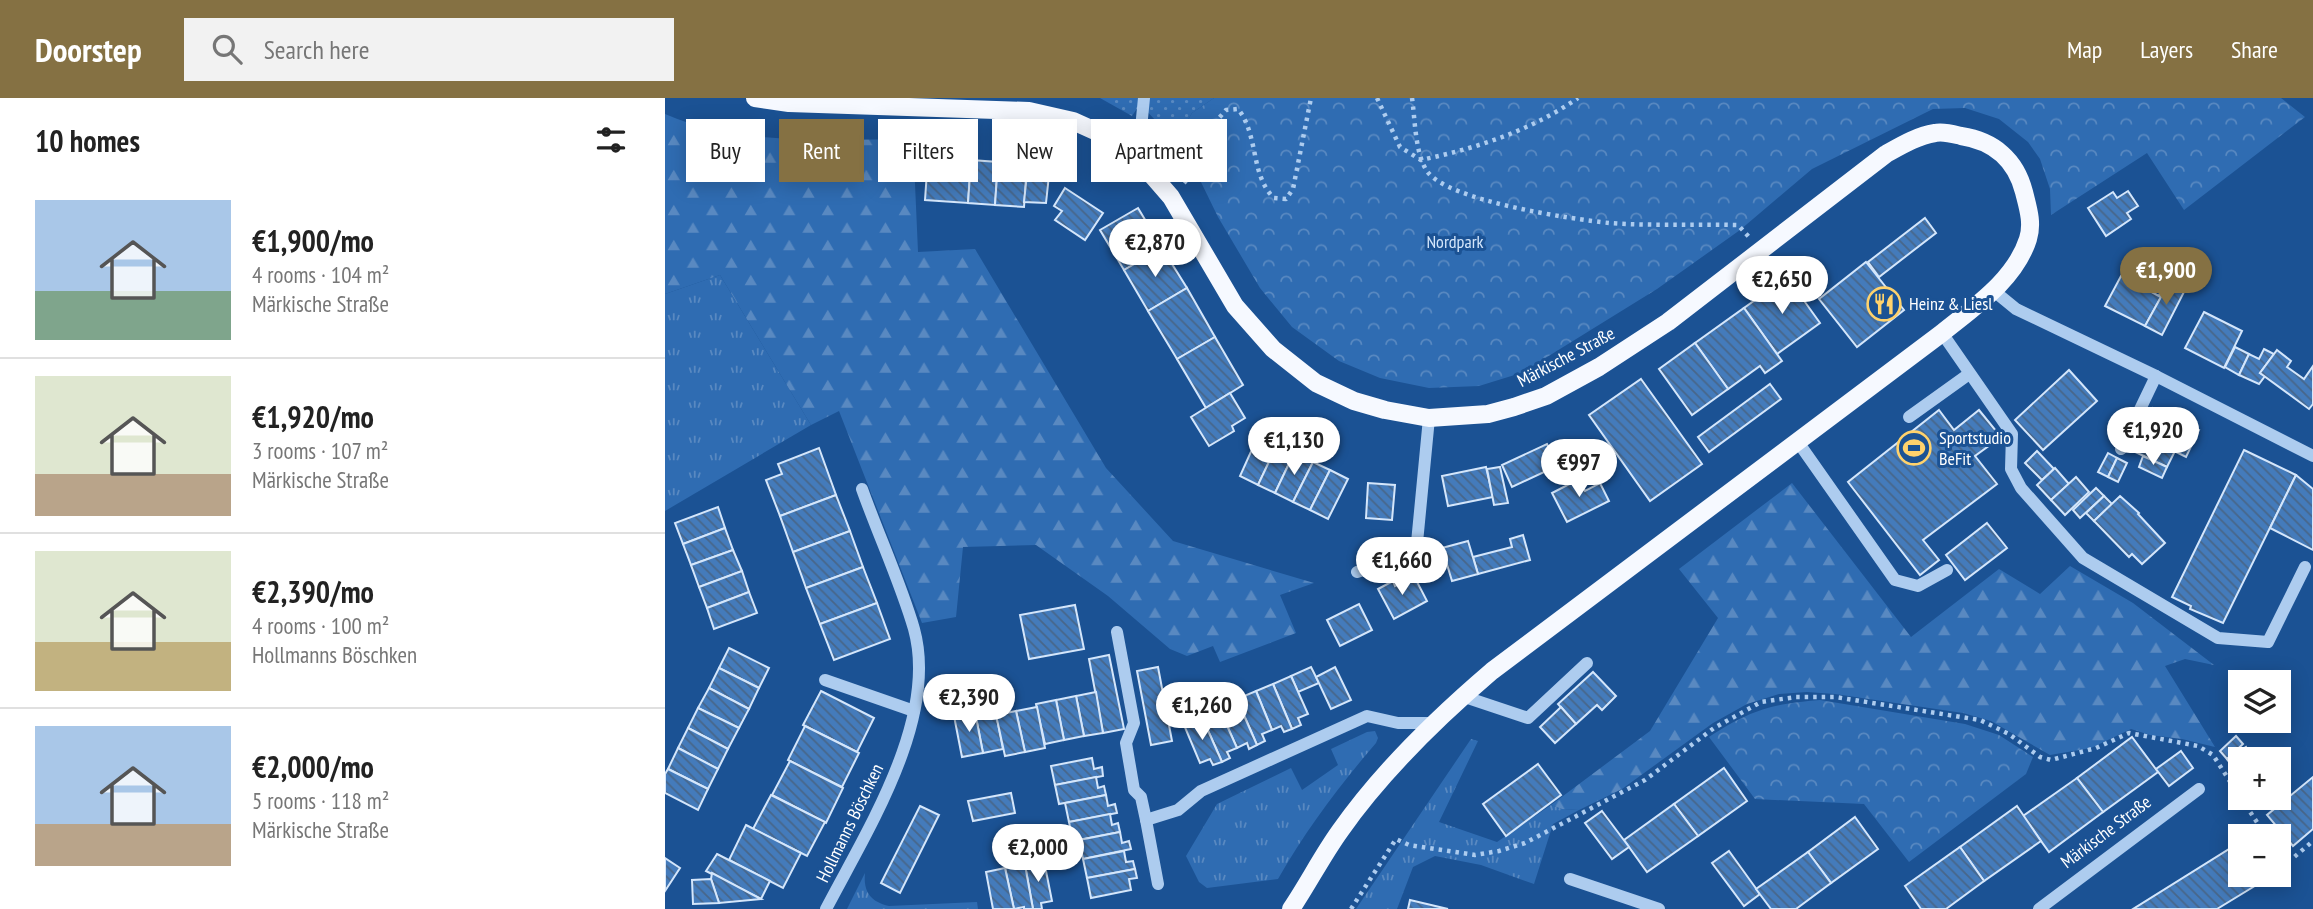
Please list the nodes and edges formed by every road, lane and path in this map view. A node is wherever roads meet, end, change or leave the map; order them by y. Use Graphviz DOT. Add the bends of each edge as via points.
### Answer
graph roads {
  1 [pos="755,98"];
  2 [pos="1144,98"];
  3 [pos="1311,98"];
  4 [pos="1377,98"];
  5 [pos="1412,98"];
  6 [pos="1578,98"];
  7 [pos="1142,119"];
  8 [pos="1091,129"];
  9 [pos="1421,160"];
  10 [pos="1158,182"];
  11 [pos="1171,197"];
  12 [pos="1762,250"];
  13 [pos="1994,291"];
  14 [pos="1943,333"];
  15 [pos="1969,374"];
  16 [pos="2156,376"];
  17 [pos="1909,417"];
  18 [pos="1429,418"];
  19 [pos="1798,442"];
  20 [pos="2122,449"];
  21 [pos="2313,456"];
  22 [pos="862,489"];
  23 [pos="2305,567"];
  24 [pos="1948,570"];
  25 [pos="1357,572"];
  26 [pos="1117,632"];
  27 [pos="1587,663"];
  28 [pos="825,680"];
  29 [pos="1462,696"];
  30 [pos="914,711"];
  31 [pos="1436,723"];
  32 [pos="2228,779"];
  33 [pos="2199,789"];
  34 [pos="1146,820"];
  35 [pos="2313,841"];
  36 [pos="2291,857"];
  37 [pos="1570,879"];
  38 [pos="1158,884"];
  39 [pos="826,909"];
  40 [pos="1291,909"];
  41 [pos="1304,909"];
  42 [pos="1350,909"];
  43 [pos="1659,909"];
  44 [pos="2039,909"];
  1 -- 8 [label="main road, Märkische Straße" via="1030,111"];
  2 -- 7 [label="street"];
  3 -- 11 [label="path" via="1293,189 1286,199 1274,198 1264,189 1245,119 1238,109 1226,110 1219,118 1207,157"];
  4 -- 9 [label="path" via="1400,147"];
  5 -- 9 [label="path"];
  6 -- 9 [label="path" via="1512,135"];
  9 -- 12 [label="path" via="1428,173 1443,184 1479,199 1610,223 1738,225"];
  10 -- 11 [label="main road, Märkische Straße"];
  11 -- 18 [label="main road, Märkische Straße" via="1235,306 1273,349 1316,383 1354,401"];
  12 -- 13 [label="main road, Märkische Straße" via="1906,143 1938,132 1976,138 2013,163 2030,214 2023,251"];
  12 -- 18 [label="main road, Märkische Straße" via="1668,322 1546,396 1488,414"];
  13 -- 14 [label="main road, Märkische Straße"];
  13 -- 16 [label="street" via="2016,309"];
  14 -- 15 [label="street"];
  14 -- 19 [label="main road, Märkische Straße"];
  15 -- 17 [label="street"];
  15 -- 23 [label="street" via="2011,434 2011,469 2021,488 2083,558 2218,638 2267,642"];
  16 -- 20 [label="street"];
  16 -- 21 [label="street"];
  18 -- 25 [label="street" via="1416,553"];
  19 -- 24 [label="street" via="1895,580 1919,586"];
  19 -- 29 [label="main road, Märkische Straße"];
  22 -- 30 [label="street, Hollmanns Böschken" via="915,631 921,673"];
  26 -- 34 [label="street" via="1134,723 1126,743 1134,790 1141,797"];
  27 -- 29 [label="street" via="1528,718"];
  28 -- 30 [label="street"];
  29 -- 31 [label="main road, Märkische Straße"];
  30 -- 39 [label="street, Hollmanns Böschken" via="889,788"];
  31 -- 34 [label="street" via="1398,723 1367,716 1201,791 1178,810"];
  31 -- 40 [label="main road, Märkische Straße" via="1340,831"];
  31 -- 41 [label="main road, Märkische Straße" via="1350,836"];
  32 -- 42 [label="path" via="2213,755 2198,746 2129,733 2051,760 1980,720 1835,697 1762,702 1714,728 1645,780 1525,843 1475,855 1396,839"];
  33 -- 44 [label="street, Märkische Straße"];
  34 -- 38 [label="street"];
  35 -- 36 [label="path"];
  37 -- 43 [label="street"];
}
